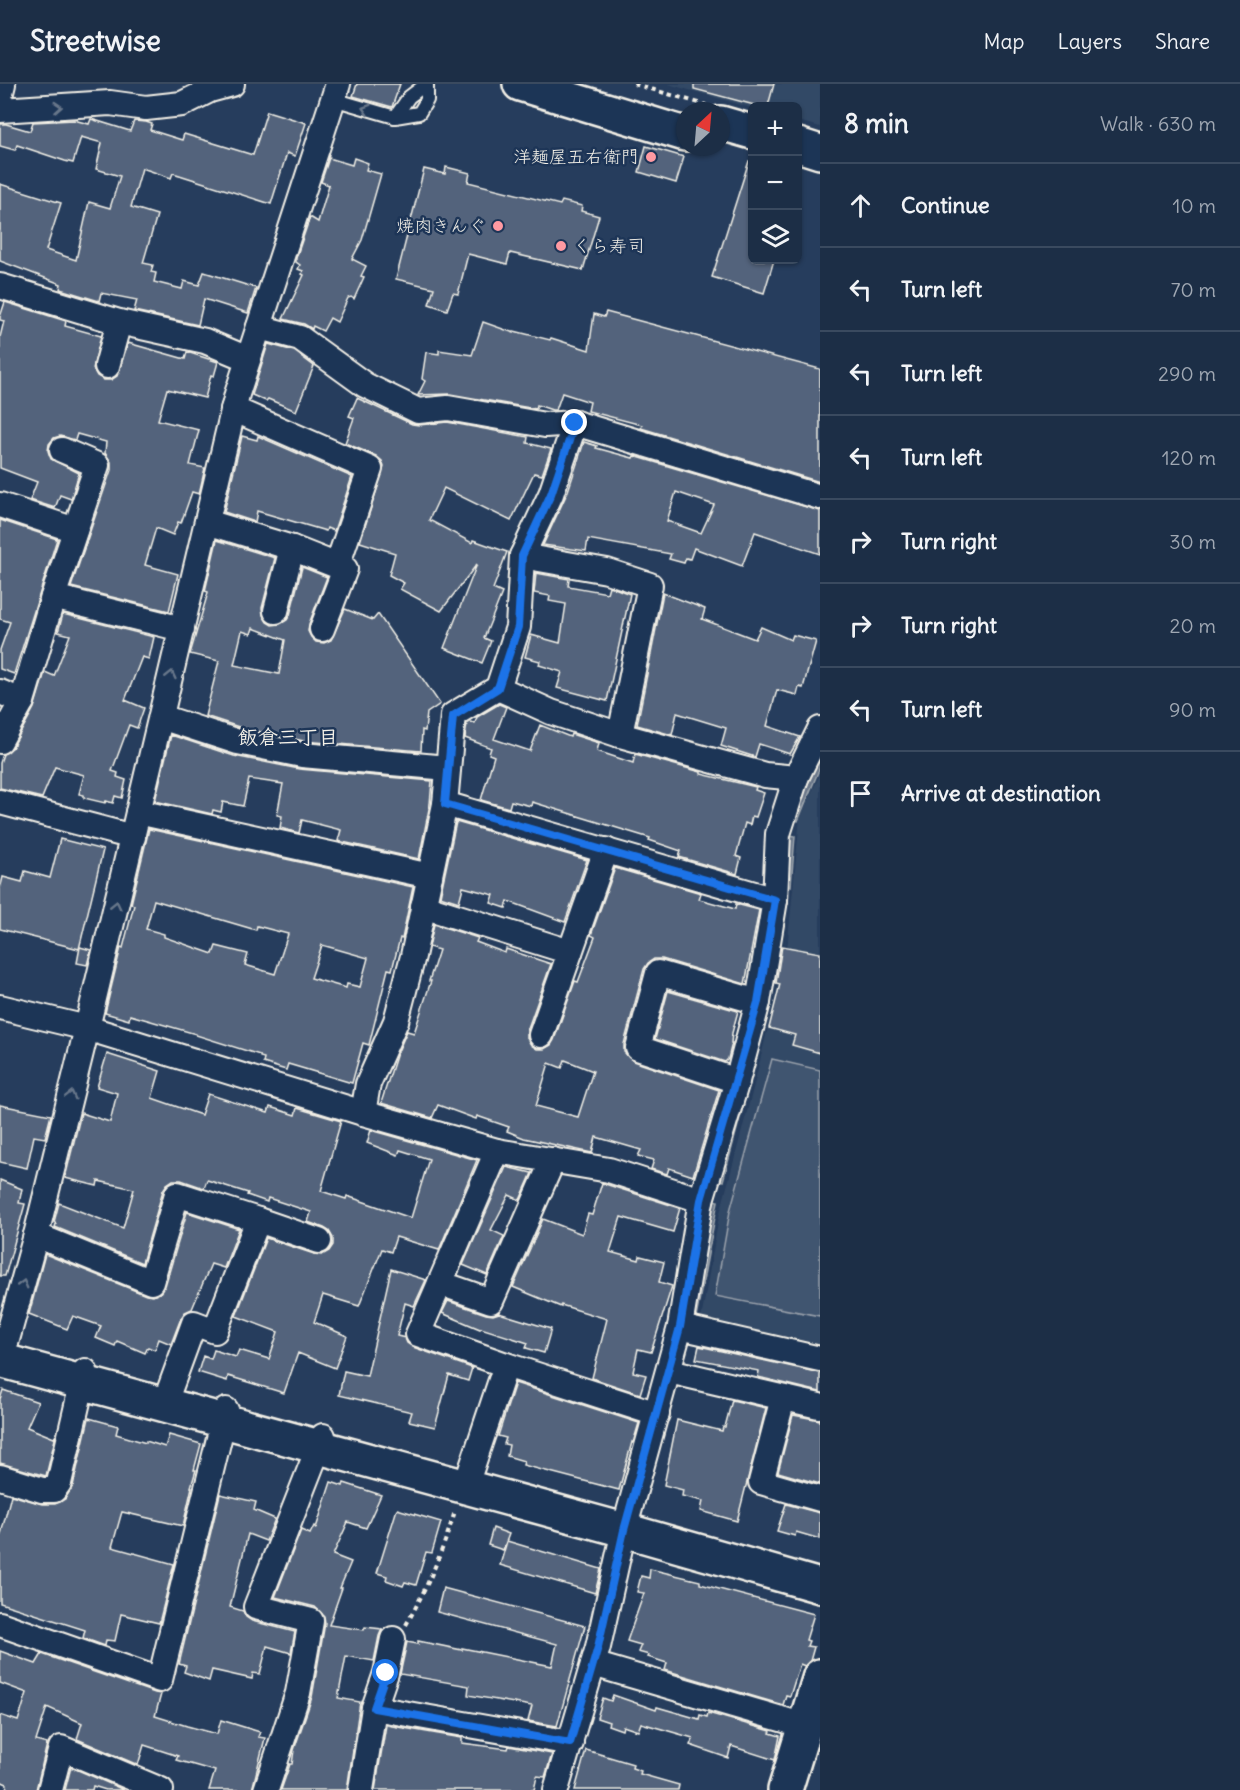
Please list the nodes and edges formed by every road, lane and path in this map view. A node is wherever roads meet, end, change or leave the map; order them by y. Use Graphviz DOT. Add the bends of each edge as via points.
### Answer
graph roads {
  1 [pos="3,84"];
  2 [pos="232,84"];
  3 [pos="427,84"];
  4 [pos="519,84"];
  5 [pos="591,84"];
  6 [pos="634,84"];
  7 [pos="336,92"];
  8 [pos="0,96"];
  9 [pos="677,102"];
  10 [pos="676,106"];
  11 [pos="0,110"];
  12 [pos="730,123"];
  13 [pos="748,130"];
  14 [pos="676,131"];
  15 [pos="802,146"];
  16 [pos="730,147"];
  17 [pos="748,152"];
  18 [pos="820,152"];
  19 [pos="802,166"];
  20 [pos="820,171"];
  21 [pos="1,290"];
  22 [pos="118,322"];
  23 [pos="259,327"];
  24 [pos="248,359"];
  25 [pos="107,366"];
  26 [pos="233,409"];
  27 [pos="575,423"];
  28 [pos="62,450"];
  29 [pos="820,497"];
  30 [pos="0,505"];
  31 [pos="207,522"];
  32 [pos="75,530"];
  33 [pos="292,548"];
  34 [pos="522,556"];
  35 [pos="337,566"];
  36 [pos="53,597"];
  37 [pos="276,611"];
  38 [pos="182,629"];
  39 [pos="322,629"];
  40 [pos="498,688"];
  41 [pos="11,697"];
  42 [pos="161,717"];
  43 [pos="820,729"];
  44 [pos="620,735"];
  45 [pos="0,741"];
  46 [pos="448,768"];
  47 [pos="796,778"];
  48 [pos="0,802"];
  49 [pos="445,804"];
  50 [pos="138,812"];
  51 [pos="133,837"];
  52 [pos="606,850"];
  53 [pos="430,876"];
  54 [pos="775,900"];
  55 [pos="423,906"];
  56 [pos="570,952"];
  57 [pos="758,1002"];
  58 [pos="0,1007"];
  59 [pos="87,1028"];
  60 [pos="541,1035"];
  61 [pos="737,1081"];
  62 [pos="363,1113"];
  63 [pos="496,1151"];
  64 [pos="553,1160"];
  65 [pos="701,1200"];
  66 [pos="258,1220"];
  67 [pos="36,1235"];
  68 [pos="319,1241"];
  69 [pos="440,1283"];
  70 [pos="680,1327"];
  71 [pos="1,1357"];
  72 [pos="820,1359"];
  73 [pos="506,1365"];
  74 [pos="669,1371"];
  75 [pos="83,1377"];
  76 [pos="783,1398"];
  77 [pos="165,1400"];
  78 [pos="819,1406"];
  79 [pos="657,1414"];
  80 [pos="225,1415"];
  81 [pos="321,1442"];
  82 [pos="0,1477"];
  83 [pos="463,1490"];
  84 [pos="820,1499"];
  85 [pos="625,1524"];
  86 [pos="820,1572"];
  87 [pos="820,1586"];
  88 [pos="0,1624"];
  89 [pos="393,1640"];
  90 [pos="593,1664"];
  91 [pos="820,1676"];
  92 [pos="374,1708"];
  93 [pos="805,1726"];
  94 [pos="570,1743"];
  95 [pos="149,1787"];
  96 [pos="50,1790"];
  97 [pos="266,1790"];
  98 [pos="361,1790"];
  99 [pos="556,1790"];
  100 [pos="785,1790"];
  1 -- 8 [label="street"];
  11 -- 2 [label="street, one-way" via="182,104"];
  3 -- 7 [label="lane, one-way" via="409,97 395,117"];
  4 -- 14 [label="main road"];
  5 -- 10 [label="main road"];
  6 -- 9 [label="path"];
  7 -- 23 [label="street"];
  12 -- 13 [label="main road"];
  15 -- 18 [label="main road"];
  16 -- 17 [label="main road"];
  19 -- 20 [label="main road"];
  21 -- 22 [label="street"];
  22 -- 24 [label="street" via="205,341"];
  22 -- 25 [label="street"];
  23 -- 24 [label="street"];
  23 -- 27 [label="street" via="300,338 365,386 418,411 448,408 545,425"];
  24 -- 26 [label="street"];
  26 -- 31 [label="street"];
  26 -- 35 [label="street" via="370,469"];
  27 -- 29 [label="street"];
  27 -- 34 [label="street" via="551,494"];
  28 -- 32 [label="street" via="97,465"];
  30 -- 32 [label="street"];
  31 -- 33 [label="street"];
  31 -- 38 [label="street"];
  32 -- 36 [label="street"];
  33 -- 35 [label="street"];
  33 -- 37 [label="street"];
  34 -- 40 [label="street" via="518,627"];
  34 -- 44 [label="street" via="607,571 650,585"];
  35 -- 39 [label="street" via="345,569"];
  36 -- 38 [label="street"];
  36 -- 41 [label="street"];
  42 -- 38 [label="street, one-way"];
  40 -- 44 [label="street" via="550,712"];
  40 -- 46 [label="street" via="453,716"];
  41 -- 45 [label="street"];
  42 -- 46 [label="street" via="238,742 302,755"];
  42 -- 50 [label="street"];
  43 -- 47 [label="street"];
  44 -- 47 [label="street" via="765,775"];
  46 -- 49 [label="street"];
  47 -- 54 [label="street" via="778,834"];
  48 -- 51 [label="street"];
  49 -- 52 [label="street"];
  49 -- 53 [label="street"];
  50 -- 51 [label="street"];
  50 -- 53 [label="street"];
  59 -- 51 [label="street, one-way"];
  52 -- 54 [label="street"];
  52 -- 56 [label="street"];
  53 -- 55 [label="street"];
  54 -- 57 [label="street"];
  55 -- 56 [label="street"];
  55 -- 62 [label="street" via="396,1021 368,1084"];
  56 -- 60 [label="street"];
  57 -- 61 [label="street"];
  57 -- 61 [label="street" via="658,973 638,1048"];
  58 -- 59 [label="street"];
  59 -- 62 [label="street"];
  67 -- 59 [label="street, one-way"];
  61 -- 65 [label="street"];
  62 -- 63 [label="street"];
  63 -- 64 [label="street"];
  63 -- 69 [label="street"];
  64 -- 65 [label="street" via="609,1170"];
  64 -- 69 [label="street" via="491,1301"];
  65 -- 70 [label="street"];
  66 -- 67 [label="street" via="177,1194 151,1282"];
  66 -- 68 [label="street"];
  66 -- 77 [label="street" via="215,1331 194,1323"];
  71 -- 67 [label="street, one-way"];
  69 -- 73 [label="street" via="418,1334"];
  70 -- 72 [label="street"];
  70 -- 74 [label="street"];
  71 -- 75 [label="main road"];
  73 -- 79 [label="street"];
  73 -- 83 [label="street"];
  74 -- 76 [label="street"];
  74 -- 79 [label="street"];
  75 -- 77 [label="main road"];
  75 -- 82 [label="street" via="59,1483 54,1490"];
  76 -- 78 [label="street"];
  76 -- 84 [label="street" via="761,1482"];
  77 -- 80 [label="main road"];
  79 -- 85 [label="street"];
  80 -- 81 [label="main road"];
  80 -- 88 [label="street" via="160,1680"];
  81 -- 83 [label="main road"];
  81 -- 85 [label="main road"];
  81 -- 97 [label="street" via="256,1607 311,1621 298,1693"];
  83 -- 85 [label="main road"];
  83 -- 89 [label="path" via="434,1571"];
  85 -- 86 [label="main road"];
  85 -- 87 [label="main road"];
  85 -- 90 [label="street"];
  89 -- 92 [label="street"];
  90 -- 93 [label="street"];
  90 -- 94 [label="street"];
  91 -- 93 [label="main road"];
  92 -- 94 [label="street"];
  92 -- 98 [label="street"];
  93 -- 100 [label="main road"];
  94 -- 99 [label="street"];
  95 -- 96 [label="street" via="61,1748"];
}
